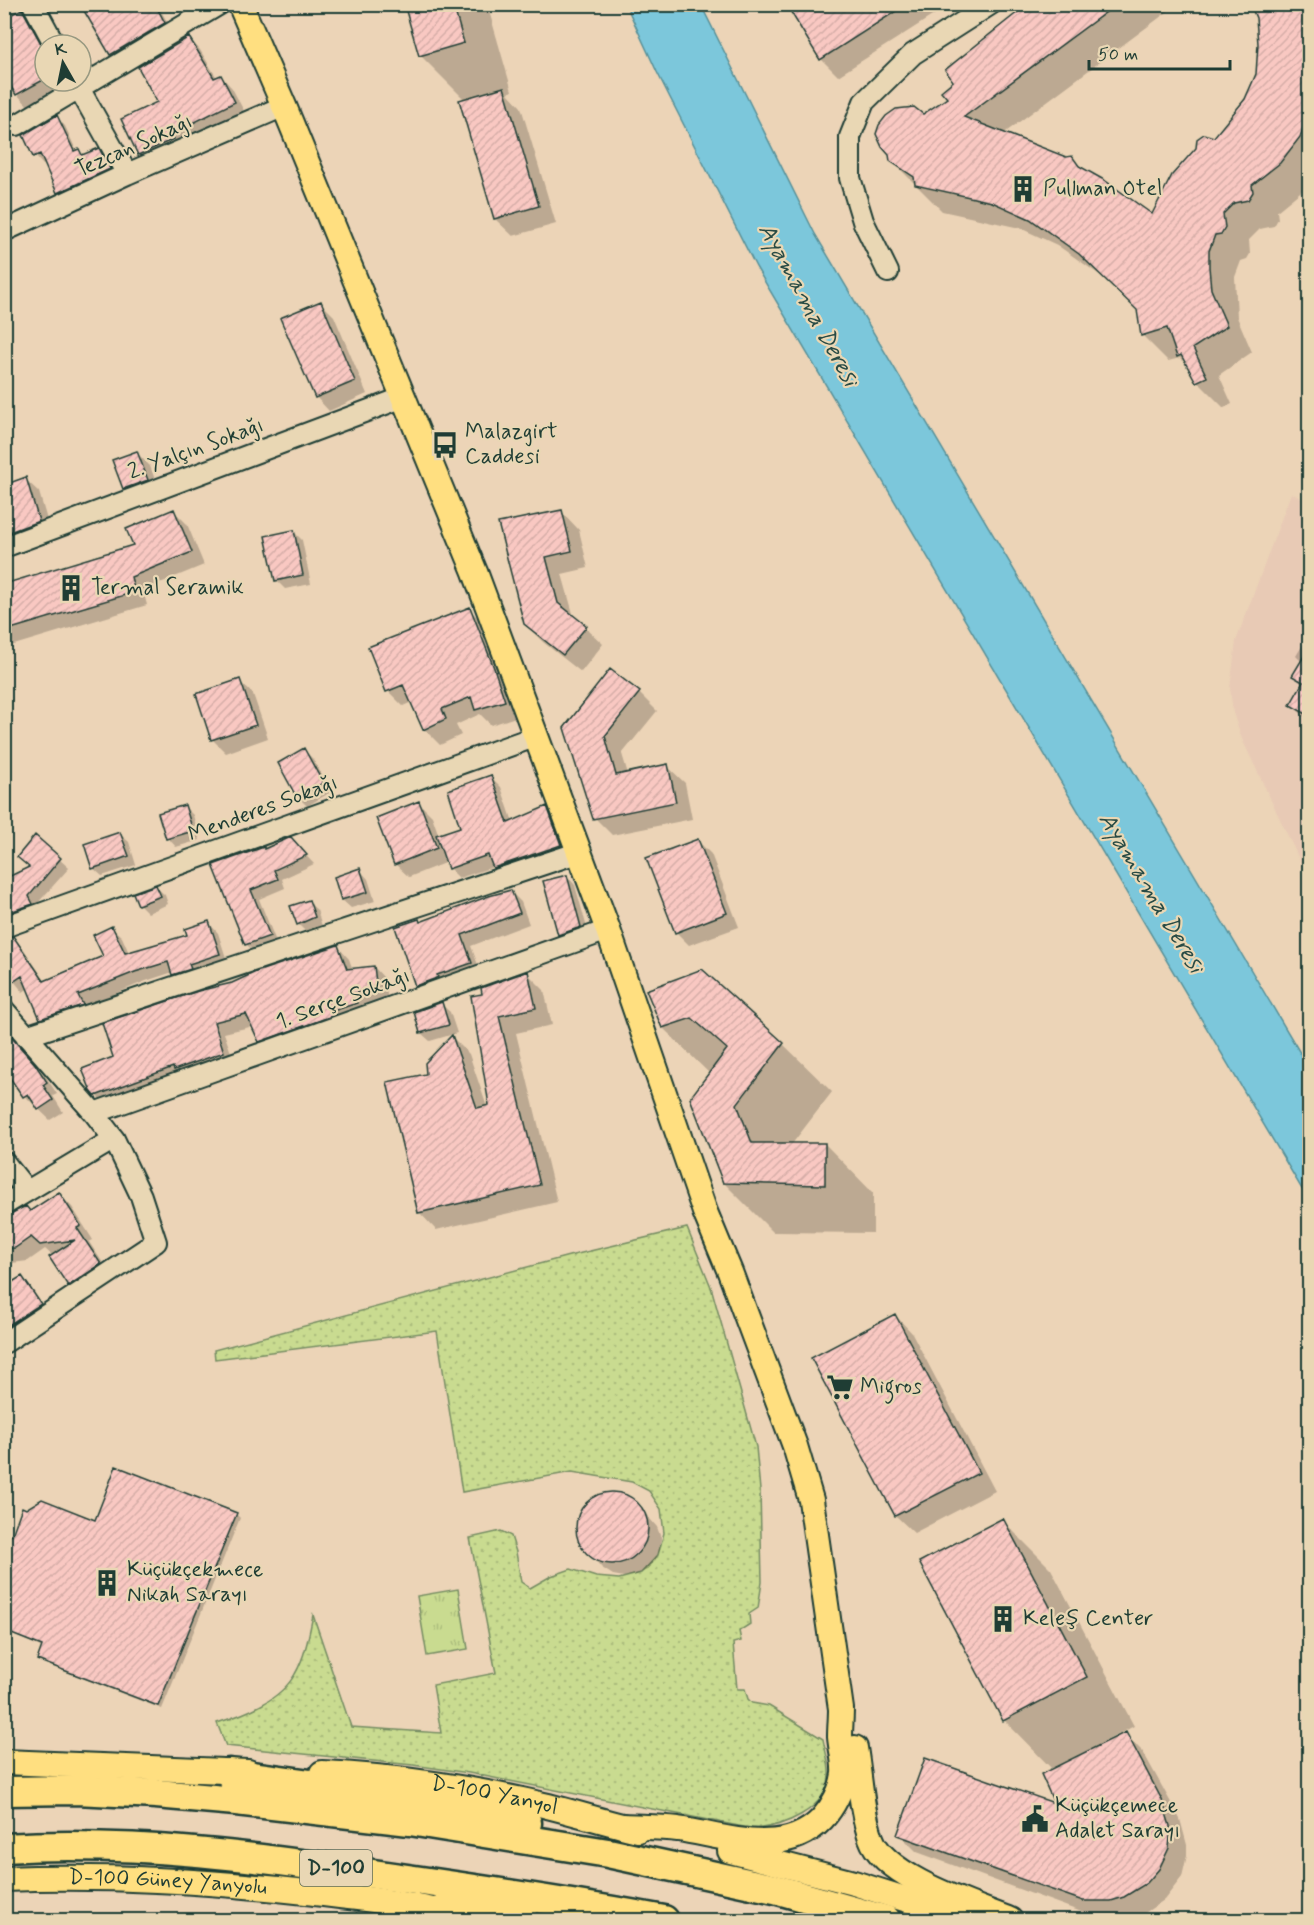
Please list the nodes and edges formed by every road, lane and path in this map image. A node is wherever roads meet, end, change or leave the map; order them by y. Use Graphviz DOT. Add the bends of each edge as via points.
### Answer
graph roads {
  1 [pos="33,4"];
  2 [pos="220,4"];
  3 [pos="240,4"];
  4 [pos="991,4"];
  5 [pos="49,33"];
  6 [pos="93,76"];
  7 [pos="65,93"];
  8 [pos="81,93"];
  9 [pos="284,106"];
  10 [pos="17,125"];
  11 [pos="127,174"];
  12 [pos="4,231"];
  13 [pos="888,272"];
  14 [pos="404,397"];
  15 [pos="4,546"];
  16 [pos="537,736"];
  17 [pos="580,852"];
  18 [pos="4,927"];
  19 [pos="608,930"];
  20 [pos="4,1010"];
  21 [pos="26,1036"];
  22 [pos="94,1113"];
  23 [pos="114,1139"];
  24 [pos="4,1162"];
  25 [pos="27,1191"];
  26 [pos="4,1205"];
  27 [pos="4,1343"];
  28 [pos="841,1709"];
  29 [pos="4,1762"];
  30 [pos="229,1773"];
  31 [pos="4,1791"];
  32 [pos="622,1826"];
  33 [pos="4,1848"];
  34 [pos="608,1853"];
  35 [pos="4,1879"];
  36 [pos="439,1911"];
  37 [pos="472,1920"];
  38 [pos="524,1920"];
  39 [pos="664,1920"];
  40 [pos="886,1920"];
  41 [pos="971,1920"];
  42 [pos="1010,1920"];
  1 -- 5 [label="street"];
  2 -- 6 [label="street"];
  3 -- 9 [label="main road"];
  4 -- 13 [label="street" via="913,54 864,102 850,137 850,178 863,221"];
  7 -- 10 [label="street"];
  8 -- 11 [label="street"];
  9 -- 11 [label="street, Tezcan Sokağı"];
  9 -- 14 [label="main road"];
  11 -- 12 [label="street, Tezcan Sokağı"];
  14 -- 15 [label="street, 2. Yalçın Sokağı"];
  14 -- 16 [label="main road"];
  16 -- 17 [label="main road"];
  16 -- 18 [label="street, Menderes Sokağı"];
  17 -- 19 [label="main road"];
  17 -- 21 [label="street"];
  19 -- 22 [label="street, 1. Serçe Sokağı"];
  19 -- 28 [label="main road" via="705,1212 795,1446 811,1500"];
  20 -- 21 [label="street"];
  21 -- 22 [label="street"];
  22 -- 23 [label="street"];
  23 -- 25 [label="street"];
  23 -- 27 [label="street" via="141,1196 156,1242"];
  24 -- 25 [label="street"];
  25 -- 26 [label="street"];
  28 -- 32 [label="main road" via="844,1773 837,1797 818,1824 800,1835 764,1842 676,1829"];
  28 -- 42 [label="main road" via="854,1739 865,1813 879,1854 910,1878"];
  29 -- 30 [label="main road, D-100 Yanyol"];
  30 -- 32 [label="main road, D-100 Yanyol" via="284,1772 410,1781 523,1800"];
  30 -- 34 [label="highway" via="474,1809 517,1819"];
  31 -- 34 [label="highway, D-100" via="87,1791 236,1801 410,1821"];
  32 -- 41 [label="main road, D-100 Yanyol" via="854,1883"];
  33 -- 39 [label="highway, D-100" via="137,1849 232,1856 322,1866"];
  34 -- 40 [label="highway, D-100" via="775,1889"];
  35 -- 36 [label="main road, D-100 Güney Yanyolu" via="116,1878 198,1883 373,1900"];
  36 -- 37 [label="main road, D-100 Güney Yanyolu"];
  36 -- 38 [label="highway"];
}
